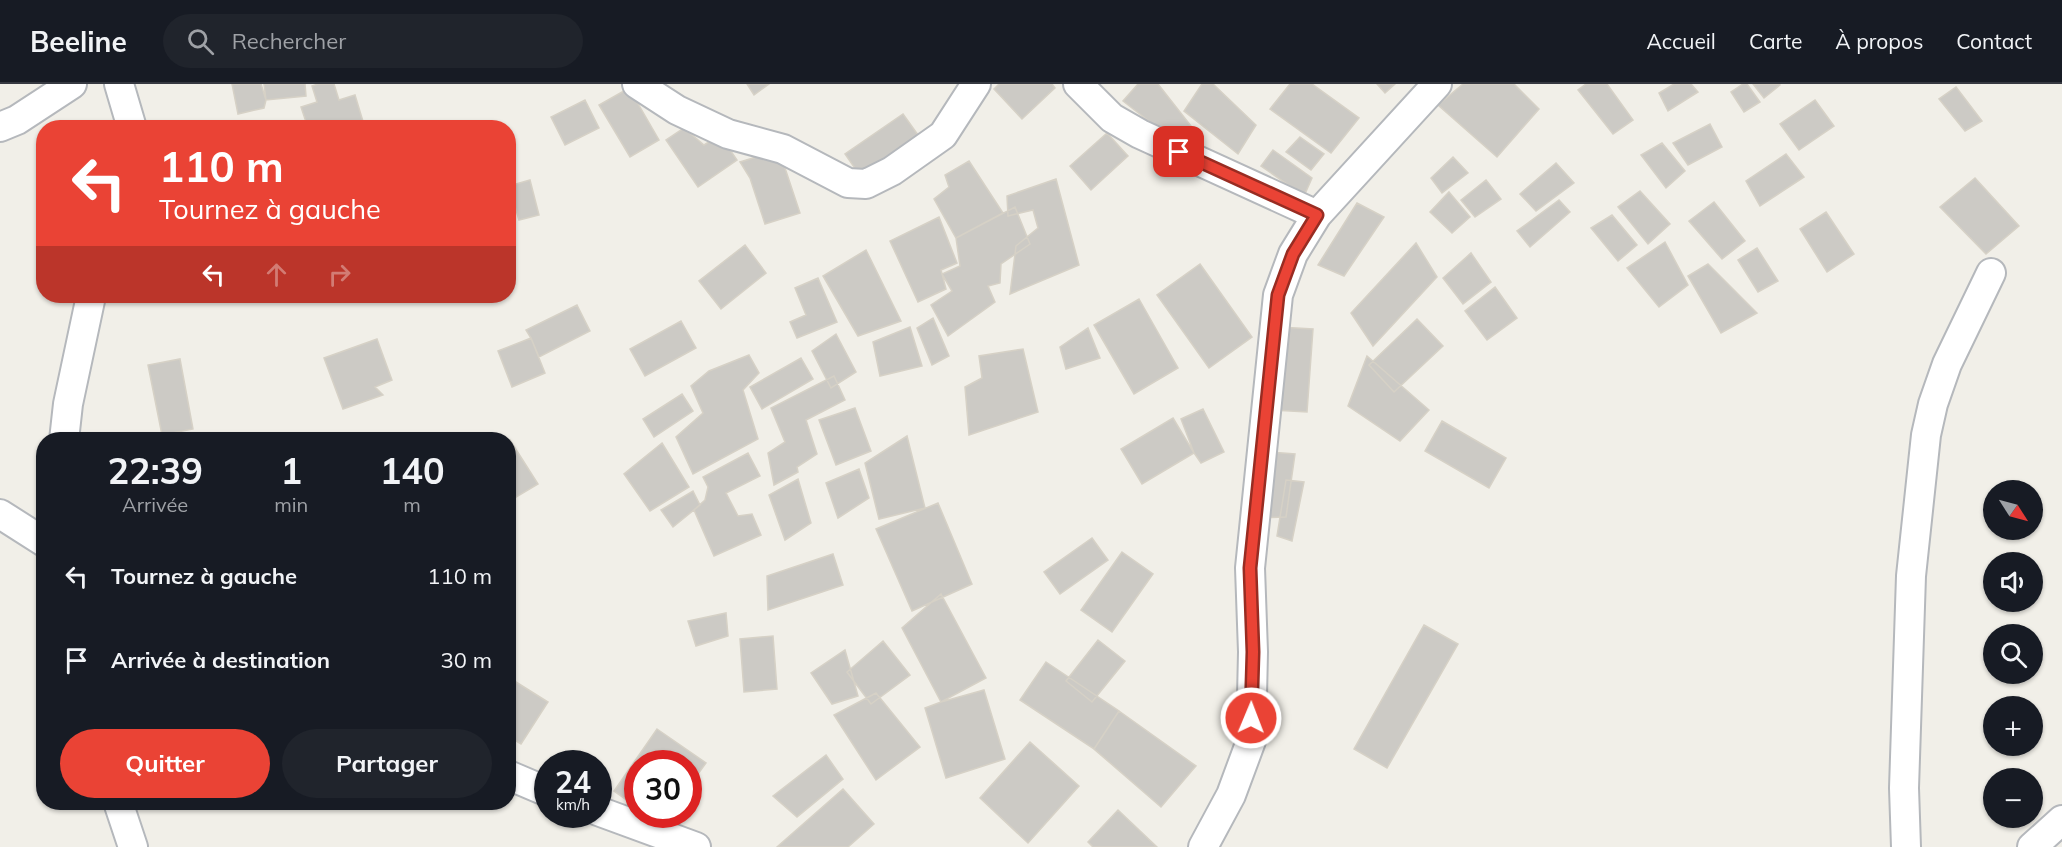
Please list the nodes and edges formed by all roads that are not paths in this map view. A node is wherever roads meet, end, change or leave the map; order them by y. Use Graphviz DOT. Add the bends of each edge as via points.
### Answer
graph roads {
  1 [pos="72,84"];
  2 [pos="119,84"];
  3 [pos="637,84"];
  4 [pos="976,84"];
  5 [pos="1078,84"];
  6 [pos="1437,84"];
  7 [pos="130,120"];
  8 [pos="0,127"];
  9 [pos="1317,215"];
  10 [pos="1991,273"];
  11 [pos="90,303"];
  12 [pos="65,432"];
  13 [pos="0,514"];
  14 [pos="36,537"];
  15 [pos="516,778"];
  16 [pos="534,786"];
  17 [pos="121,810"];
  18 [pos="612,816"];
  19 [pos="2062,820"];
  20 [pos="133,847"];
  21 [pos="696,847"];
  22 [pos="1203,847"];
  23 [pos="1906,847"];
  24 [pos="2032,847"];
  1 -- 8 [label="street"];
  2 -- 7 [label="street"];
  3 -- 4 [label="street" via="677,110 728,134 783,149 848,183 866,184 943,135"];
  5 -- 9 [label="street" via="1112,118 1140,134"];
  6 -- 9 [label="street"];
  9 -- 22 [label="street" via="1293,254 1278,295 1250,568 1251,741 1231,795"];
  10 -- 23 [label="street" via="1947,364 1926,435 1911,576 1904,788"];
  11 -- 12 [label="street"];
  13 -- 14 [label="street"];
  15 -- 16 [label="street"];
  17 -- 20 [label="street"];
  18 -- 21 [label="street"];
  19 -- 24 [label="street"];
}
